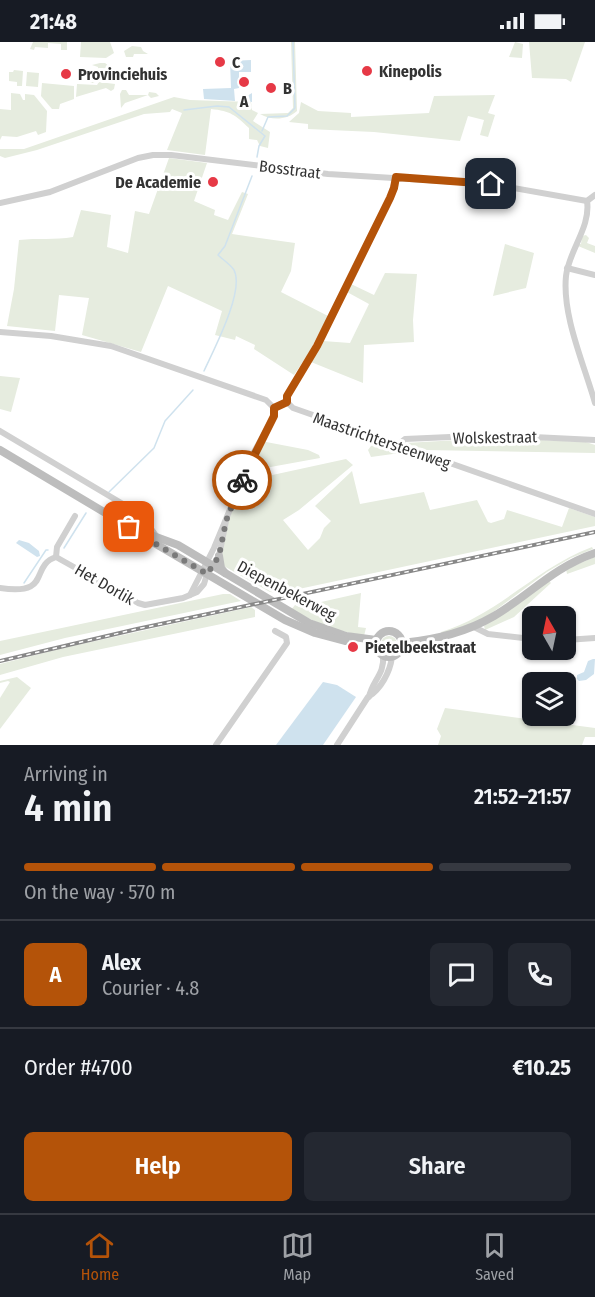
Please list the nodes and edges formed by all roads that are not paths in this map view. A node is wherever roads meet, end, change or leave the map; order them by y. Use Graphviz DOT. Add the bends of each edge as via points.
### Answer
graph roads {
  1 [pos="396,177"];
  2 [pos="595,195"];
  3 [pos="587,201"];
  4 [pos="0,203"];
  5 [pos="567,268"];
  6 [pos="595,275"];
  7 [pos="0,332"];
  8 [pos="287,402"];
  9 [pos="595,403"];
  10 [pos="274,408"];
  11 [pos="0,431"];
  12 [pos="595,440"];
  13 [pos="398,445"];
  14 [pos="0,450"];
  15 [pos="595,514"];
  16 [pos="75,516"];
  17 [pos="226,521"];
  18 [pos="129,527"];
  19 [pos="157,537"];
  20 [pos="595,553"];
  21 [pos="219,556"];
  22 [pos="57,557"];
  23 [pos="207,568"];
  24 [pos="227,575"];
  25 [pos="0,588"];
  26 [pos="474,627"];
  27 [pos="275,631"];
  28 [pos="522,638"];
  29 [pos="595,638"];
  30 [pos="576,639"];
  31 [pos="376,643"];
  32 [pos="402,643"];
  33 [pos="388,657"];
  34 [pos="216,745"];
  35 [pos="337,745"];
  1 -- 3 [label="street, Bosstraat" via="502,186"];
  1 -- 4 [label="street, Bosstraat" via="328,174 153,155 119,164 50,192"];
  1 -- 8 [label="street" via="390,198"];
  2 -- 3 [label="street"];
  3 -- 5 [label="street" via="588,216"];
  5 -- 6 [label="street"];
  5 -- 9 [label="street" via="570,317"];
  7 -- 10 [label="street" via="111,346 266,400"];
  8 -- 10 [label="street"];
  8 -- 13 [label="street, Maastrichtersteenweg" via="293,408"];
  10 -- 17 [label="street" via="274,416 244,474"];
  11 -- 19 [label="street, Diepenbekerweg" via="141,515"];
  12 -- 13 [label="street, Wolskestraat" via="478,436 405,440"];
  13 -- 15 [label="street, Maastrichtersteenweg"];
  14 -- 18 [label="main road, Diepenbekerweg"];
  16 -- 22 [label="street, Het Dorlik" via="57,547"];
  17 -- 21 [label="street"];
  17 -- 23 [label="street"];
  18 -- 19 [label="main road, Diepenbekerweg"];
  18 -- 23 [label="main road, Diepenbekerweg"];
  19 -- 23 [label="main road, Diepenbekerweg" via="178,545"];
  20 -- 26 [label="main road" via="554,572"];
  21 -- 23 [label="street"];
  21 -- 24 [label="main road"];
  22 -- 23 [label="street, Het Dorlik" via="145,605 190,595"];
  22 -- 25 [label="street, Het Dorlik" via="48,562 28,589"];
  23 -- 24 [label="main road, Diepenbekerweg"];
  23 -- 31 [label="main road, Diepenbekerweg" via="301,627 331,638"];
  24 -- 31 [label="main road, Diepenbekerweg" via="309,623"];
  26 -- 28 [label="street" via="489,634"];
  26 -- 32 [label="main road" via="436,639"];
  27 -- 34 [label="street" via="287,643"];
  29 -- 30 [label="street"];
  31 -- 32 [label="main road" via="382,633 392,631"];
  31 -- 33 [label="main road" via="377,651"];
  32 -- 33 [label="main road" via="399,652"];
  33 -- 35 [label="street" via="368,698"];
}
